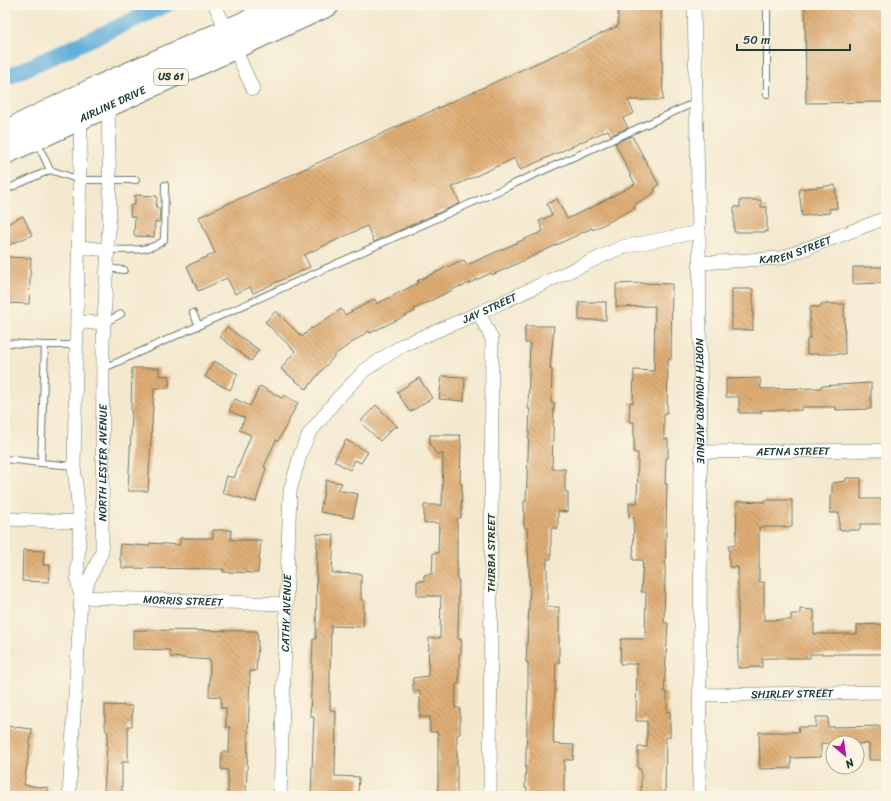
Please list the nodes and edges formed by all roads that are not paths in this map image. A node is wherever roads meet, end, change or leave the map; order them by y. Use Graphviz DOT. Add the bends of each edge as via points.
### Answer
graph roads {
  1 [pos="285,5"];
  2 [pos="328,5"];
  3 [pos="694,5"];
  4 [pos="768,5"];
  5 [pos="216,7"];
  6 [pos="231,39"];
  7 [pos="100,86"];
  8 [pos="253,89"];
  9 [pos="766,94"];
  10 [pos="80,96"];
  11 [pos="696,102"];
  12 [pos="108,106"];
  13 [pos="81,118"];
  14 [pos="5,132"];
  15 [pos="36,139"];
  16 [pos="5,154"];
  17 [pos="50,170"];
  18 [pos="110,179"];
  19 [pos="80,180"];
  20 [pos="136,180"];
  21 [pos="5,182"];
  22 [pos="165,185"];
  23 [pos="7,190"];
  24 [pos="886,218"];
  25 [pos="699,232"];
  26 [pos="78,247"];
  27 [pos="108,250"];
  28 [pos="700,263"];
  29 [pos="107,268"];
  30 [pos="124,270"];
  31 [pos="193,313"];
  32 [pos="479,313"];
  33 [pos="121,314"];
  34 [pos="77,322"];
  35 [pos="104,323"];
  36 [pos="199,326"];
  37 [pos="5,342"];
  38 [pos="45,345"];
  39 [pos="76,346"];
  40 [pos="102,369"];
  41 [pos="309,434"];
  42 [pos="886,450"];
  43 [pos="701,452"];
  44 [pos="5,458"];
  45 [pos="41,463"];
  46 [pos="74,466"];
  47 [pos="5,522"];
  48 [pos="80,522"];
  49 [pos="81,597"];
  50 [pos="285,604"];
  51 [pos="886,692"];
  52 [pos="698,695"];
  53 [pos="69,796"];
  54 [pos="280,796"];
  55 [pos="490,796"];
  56 [pos="699,796"];
  1 -- 6 [label="highway, AIRLINE DRIVE / US 61"];
  2 -- 6 [label="highway, AIRLINE DRIVE / US 61"];
  3 -- 11 [label="street, NORTH HOWARD AVENUE"];
  4 -- 9 [label="lane"];
  5 -- 6 [label="street"];
  6 -- 7 [label="highway, AIRLINE DRIVE / US 61"];
  6 -- 8 [label="street"];
  6 -- 12 [label="highway, AIRLINE DRIVE / US 61"];
  7 -- 10 [label="highway, AIRLINE DRIVE / US 61"];
  7 -- 12 [label="street, NORTH LESTER AVENUE"];
  10 -- 13 [label="street, NORTH LESTER AVENUE"];
  10 -- 14 [label="highway, AIRLINE DRIVE / US 61"];
  11 -- 25 [label="street, NORTH HOWARD AVENUE"];
  11 -- 36 [label="lane"];
  12 -- 13 [label="highway, AIRLINE DRIVE / US 61"];
  12 -- 18 [label="street, NORTH LESTER AVENUE"];
  13 -- 15 [label="highway, AIRLINE DRIVE / US 61"];
  13 -- 19 [label="street, NORTH LESTER AVENUE"];
  15 -- 16 [label="highway, AIRLINE DRIVE / US 61"];
  15 -- 17 [label="lane"];
  17 -- 19 [label="lane"];
  17 -- 23 [label="lane"];
  18 -- 19 [label="lane"];
  18 -- 20 [label="lane"];
  18 -- 27 [label="street, NORTH LESTER AVENUE"];
  19 -- 26 [label="street, NORTH LESTER AVENUE"];
  21 -- 23 [label="lane"];
  22 -- 27 [label="lane" via="164,240 150,248"];
  24 -- 28 [label="street, KAREN STREET" via="781,258"];
  25 -- 28 [label="street, NORTH HOWARD AVENUE"];
  25 -- 32 [label="street, JAY STREET" via="622,247"];
  26 -- 27 [label="street"];
  26 -- 34 [label="street, NORTH LESTER AVENUE"];
  27 -- 29 [label="street, NORTH LESTER AVENUE"];
  28 -- 43 [label="street, NORTH HOWARD AVENUE"];
  29 -- 30 [label="lane"];
  29 -- 35 [label="street, NORTH LESTER AVENUE"];
  31 -- 36 [label="lane"];
  32 -- 41 [label="street, JAY STREET" via="404,345 365,370 336,400"];
  32 -- 55 [label="street, THIRBA STREET" via="492,339"];
  33 -- 35 [label="lane"];
  34 -- 35 [label="street"];
  34 -- 39 [label="street, NORTH LESTER AVENUE"];
  35 -- 40 [label="street, NORTH LESTER AVENUE"];
  36 -- 40 [label="lane"];
  37 -- 38 [label="lane"];
  38 -- 39 [label="lane"];
  38 -- 45 [label="lane"];
  39 -- 46 [label="street, NORTH LESTER AVENUE"];
  40 -- 49 [label="street, NORTH LESTER AVENUE" via="102,552"];
  41 -- 50 [label="street, CATHY AVENUE" via="290,491"];
  42 -- 43 [label="street, AETNA STREET"];
  43 -- 52 [label="street, NORTH HOWARD AVENUE"];
  44 -- 45 [label="lane"];
  45 -- 46 [label="lane"];
  46 -- 48 [label="street, NORTH LESTER AVENUE"];
  47 -- 48 [label="street" via="9,519"];
  48 -- 49 [label="street, NORTH LESTER AVENUE" via="77,579"];
  49 -- 50 [label="street, MORRIS STREET"];
  49 -- 53 [label="street, NORTH LESTER AVENUE"];
  50 -- 54 [label="street, CATHY AVENUE"];
  51 -- 52 [label="street, SHIRLEY STREET"];
  52 -- 56 [label="street, NORTH HOWARD AVENUE"];
}
